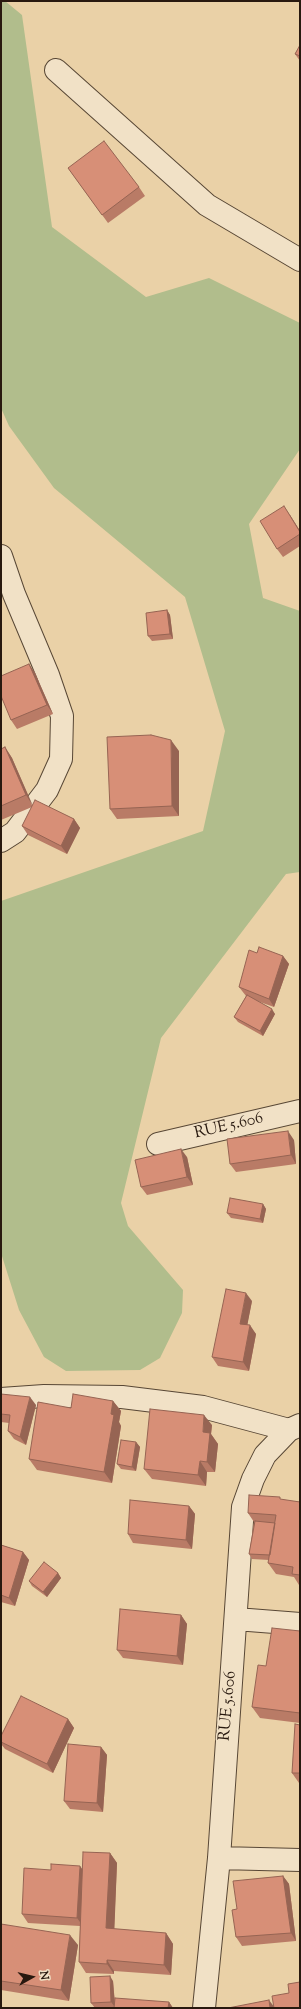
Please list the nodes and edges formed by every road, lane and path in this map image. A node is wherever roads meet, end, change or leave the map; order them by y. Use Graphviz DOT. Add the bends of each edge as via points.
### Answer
graph roads {
  1 [pos="56,70"];
  2 [pos="300,260"];
  3 [pos="1,556"];
  4 [pos="8,596"];
  5 [pos="1,841"];
  6 [pos="300,1111"];
  7 [pos="158,1144"];
  8 [pos="1,1399"];
  9 [pos="295,1427"];
  10 [pos="236,1619"];
  11 [pos="300,1624"];
  12 [pos="219,1858"];
  13 [pos="300,1860"];
  14 [pos="204,2008"];
  1 -- 2 [label="street" via="207,205"];
  3 -- 4 [label="street"];
  4 -- 5 [label="street" via="48,675 62,716 61,759 47,790 15,832"];
  6 -- 7 [label="street, RUE 5.606"];
  8 -- 9 [label="street" via="44,1396 122,1397 203,1407"];
  9 -- 10 [label="street, RUE 5.606" via="265,1455 243,1507"];
  10 -- 11 [label="street"];
  10 -- 12 [label="street, RUE 5.606"];
  12 -- 13 [label="street"];
  12 -- 14 [label="street, RUE 5.606"];
}
